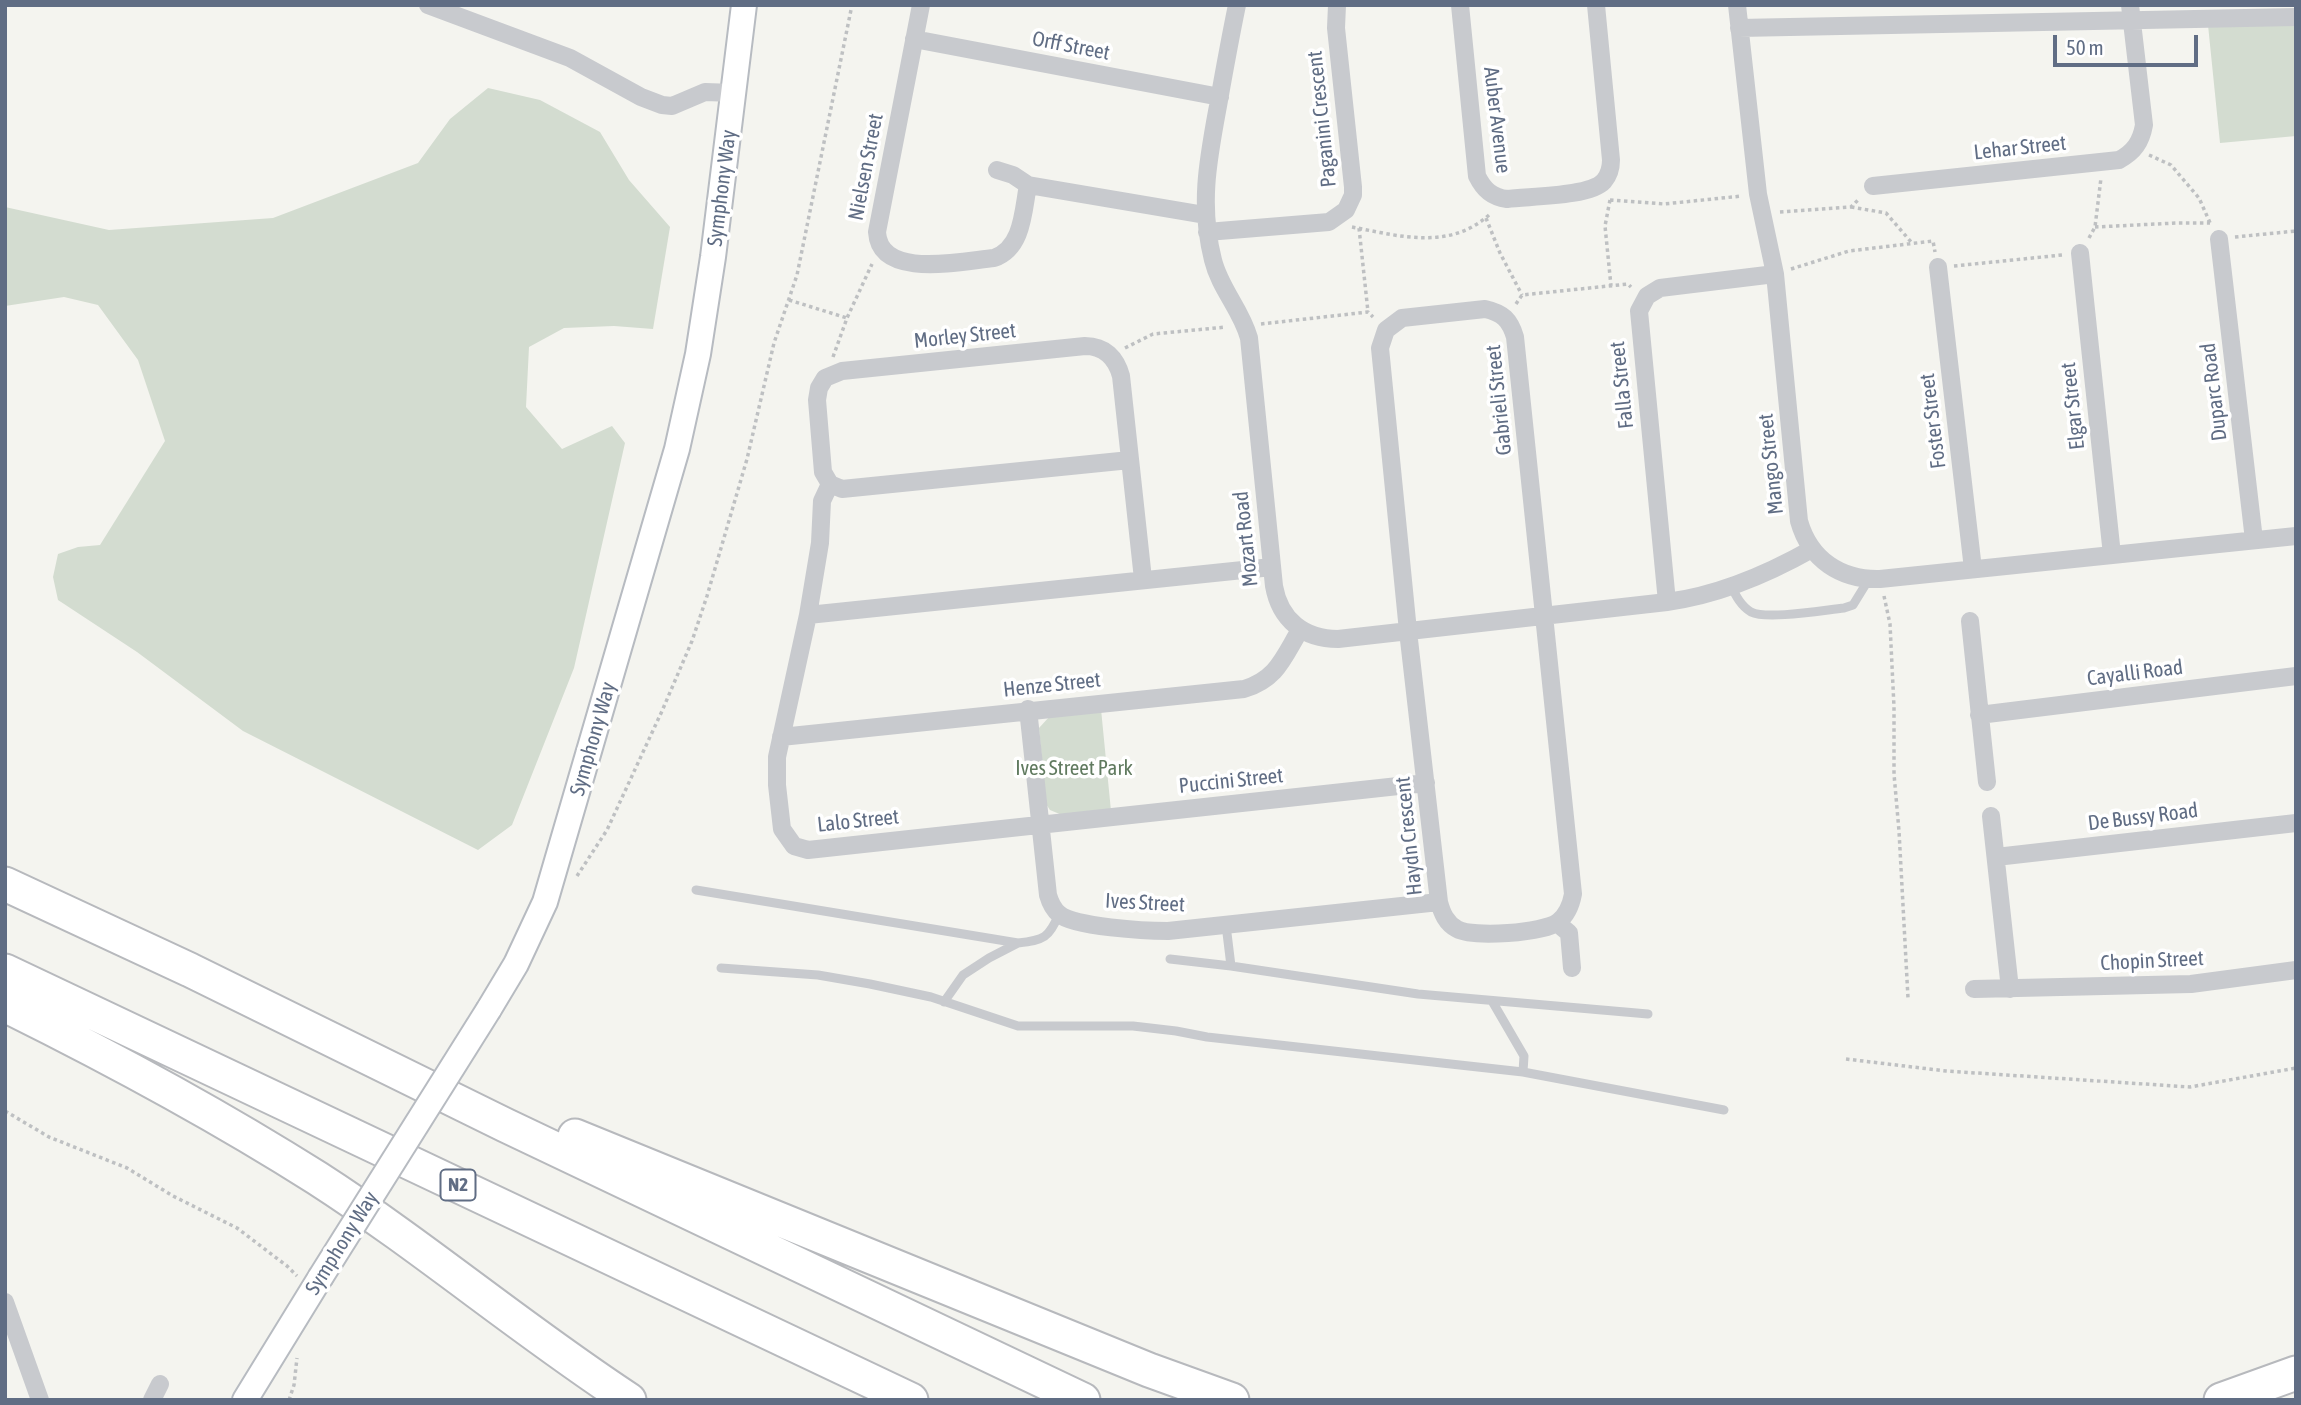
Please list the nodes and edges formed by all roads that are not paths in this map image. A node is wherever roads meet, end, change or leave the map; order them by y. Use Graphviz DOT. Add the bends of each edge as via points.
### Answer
graph roads {
  1 [pos="428,5"];
  2 [pos="744,5"];
  3 [pos="921,5"];
  4 [pos="1237,5"];
  5 [pos="1337,5"];
  6 [pos="1461,5"];
  7 [pos="1596,5"];
  8 [pos="1737,5"];
  9 [pos="2131,14"];
  10 [pos="2296,18"];
  11 [pos="1739,27"];
  12 [pos="914,39"];
  13 [pos="734,93"];
  14 [pos="1220,97"];
  15 [pos="997,170"];
  16 [pos="1028,185"];
  17 [pos="1873,186"];
  18 [pos="1206,224"];
  19 [pos="2214,231"];
  20 [pos="2080,253"];
  21 [pos="1938,267"];
  22 [pos="1775,274"];
  23 [pos="1130,460"];
  24 [pos="830,484"];
  25 [pos="2296,536"];
  26 [pos="2254,540"];
  27 [pos="1812,549"];
  28 [pos="2112,555"];
  29 [pos="1272,567"];
  30 [pos="1973,569"];
  31 [pos="1143,579"];
  32 [pos="1875,579"];
  33 [pos="1731,586"];
  34 [pos="1667,602"];
  35 [pos="808,614"];
  36 [pos="1545,616"];
  37 [pos="1970,621"];
  38 [pos="1300,630"];
  39 [pos="1408,631"];
  40 [pos="2296,676"];
  41 [pos="1028,709"];
  42 [pos="1979,715"];
  43 [pos="781,737"];
  44 [pos="1987,782"];
  45 [pos="1426,783"];
  46 [pos="1991,816"];
  47 [pos="2296,823"];
  48 [pos="1040,825"];
  49 [pos="1996,858"];
  50 [pos="5,884"];
  51 [pos="696,891"];
  52 [pos="1439,902"];
  53 [pos="1059,914"];
  54 [pos="1557,923"];
  55 [pos="1226,925"];
  56 [pos="1018,943"];
  57 [pos="1170,960"];
  58 [pos="1231,966"];
  59 [pos="721,968"];
  60 [pos="1572,968"];
  61 [pos="190,970"];
  62 [pos="2296,970"];
  63 [pos="5,971"];
  64 [pos="1974,989"];
  65 [pos="2010,989"];
  66 [pos="1492,1001"];
  67 [pos="944,1002"];
  68 [pos="5,1005"];
  69 [pos="1648,1014"];
  70 [pos="1523,1072"];
  71 [pos="1724,1110"];
  72 [pos="5,1302"];
  73 [pos="9,1328"];
  74 [pos="565,1358"];
  75 [pos="2296,1373"];
  76 [pos="40,1400"];
  77 [pos="245,1400"];
  78 [pos="608,1400"];
  79 [pos="629,1400"];
  80 [pos="911,1400"];
  81 [pos="1083,1400"];
  82 [pos="1233,1400"];
  83 [pos="2221,1400"];
  1 -- 13 [label="street" via="570,58 662,105 672,106 705,92"];
  2 -- 13 [label="main road, Symphony Way"];
  3 -- 12 [label="street, Nielsen Street"];
  4 -- 14 [label="street, Mozart Road"];
  5 -- 18 [label="street, Paganini Crescent" via="1353,195 1346,209 1329,222"];
  6 -- 7 [label="street, Auber Avenue" via="1477,176 1485,190 1507,199 1589,190 1604,181 1611,160"];
  8 -- 11 [label="street, Mango Street"];
  9 -- 10 [label="street"];
  9 -- 11 [label="street"];
  9 -- 17 [label="street, Lehar Street" via="2143,133 2135,148 2119,160"];
  11 -- 22 [label="street, Mango Street" via="1758,194"];
  12 -- 14 [label="street, Orff Street"];
  12 -- 16 [label="street, Nielsen Street" via="877,228 885,253 900,261 925,264 1002,255 1017,238"];
  13 -- 77 [label="main road, Symphony Way, bridge" via="700,340 677,449 545,902 489,1009 308,1277"];
  14 -- 18 [label="street, Mozart Road" via="1206,174"];
  15 -- 16 [label="street"];
  16 -- 18 [label="street"];
  18 -- 29 [label="street, Mozart Road" via="1216,270 1249,338"];
  19 -- 26 [label="street, Duparc Road"];
  20 -- 28 [label="street, Elgar Street"];
  21 -- 30 [label="street, Foster Street"];
  22 -- 27 [label="street, Mango Street" via="1800,521"];
  22 -- 34 [label="street, Falla Street" via="1667,286 1647,296 1639,311"];
  23 -- 24 [label="street" via="848,489"];
  23 -- 24 [label="street, Morley Street" via="1120,371 1111,355 1094,346 842,371 825,378 817,400 822,466"];
  23 -- 31 [label="street, Morley Street"];
  24 -- 35 [label="street, Lalo Street" via="822,501"];
  25 -- 26 [label="street, Mango Street"];
  26 -- 28 [label="street, Mango Street"];
  27 -- 32 [label="street, Mango Street" via="1827,565 1847,575"];
  27 -- 33 [label="street" via="1775,570"];
  28 -- 30 [label="street, Mango Street"];
  29 -- 31 [label="street"];
  29 -- 38 [label="street, Mozart Road" via="1279,607"];
  30 -- 32 [label="street, Mango Street"];
  31 -- 35 [label="street"];
  32 -- 33 [label="lane" via="1853,605 1844,608 1765,615 1740,603"];
  33 -- 34 [label="street" via="1702,597"];
  34 -- 36 [label="street"];
  35 -- 43 [label="street, Lalo Street"];
  36 -- 39 [label="street"];
  36 -- 39 [label="street, Gabrieli Street" via="1515,337 1506,318 1485,309 1402,318 1391,324 1380,342"];
  36 -- 54 [label="street" via="1573,894"];
  37 -- 42 [label="street"];
  38 -- 39 [label="street" via="1328,639"];
  38 -- 41 [label="street, Henze Street" via="1272,675 1244,689"];
  39 -- 45 [label="street, Haydn Crescent"];
  40 -- 42 [label="street, Cayalli Road"];
  41 -- 43 [label="street, Henze Street"];
  41 -- 48 [label="street"];
  42 -- 44 [label="street"];
  43 -- 48 [label="street, Lalo Street" via="777,785 782,829 789,841 801,848"];
  45 -- 48 [label="street, Puccini Street"];
  45 -- 52 [label="street, Haydn Crescent"];
  46 -- 49 [label="street"];
  47 -- 49 [label="street, De Bussy Road"];
  48 -- 53 [label="street" via="1048,895"];
  49 -- 65 [label="street"];
  50 -- 61 [label="highway"];
  51 -- 56 [label="lane"];
  52 -- 54 [label="street, Haydn Crescent" via="1451,925 1473,934 1543,929"];
  52 -- 55 [label="street, Ives Street"];
  53 -- 55 [label="street, Ives Street" via="1076,922 1147,931"];
  53 -- 56 [label="lane" via="1052,931 1040,941"];
  54 -- 60 [label="street" via="1569,933"];
  55 -- 58 [label="lane"];
  56 -- 67 [label="lane" via="963,975"];
  57 -- 58 [label="lane"];
  58 -- 66 [label="lane"];
  59 -- 67 [label="lane" via="818,975"];
  61 -- 81 [label="highway"];
  61 -- 82 [label="highway" via="523,1114 1149,1370"];
  62 -- 65 [label="street, Chopin Street" via="2191,984"];
  63 -- 80 [label="highway, N2"];
  64 -- 65 [label="street, Chopin Street"];
  66 -- 69 [label="lane"];
  66 -- 70 [label="lane" via="1524,1056"];
  67 -- 70 [label="lane" via="1018,1026 1133,1026"];
  68 -- 74 [label="highway" via="130,1068 318,1179"];
  70 -- 71 [label="lane"];
  72 -- 73 [label="street"];
  73 -- 76 [label="street"];
  74 -- 78 [label="highway"];
  74 -- 79 [label="highway"];
  75 -- 83 [label="highway"];
}
